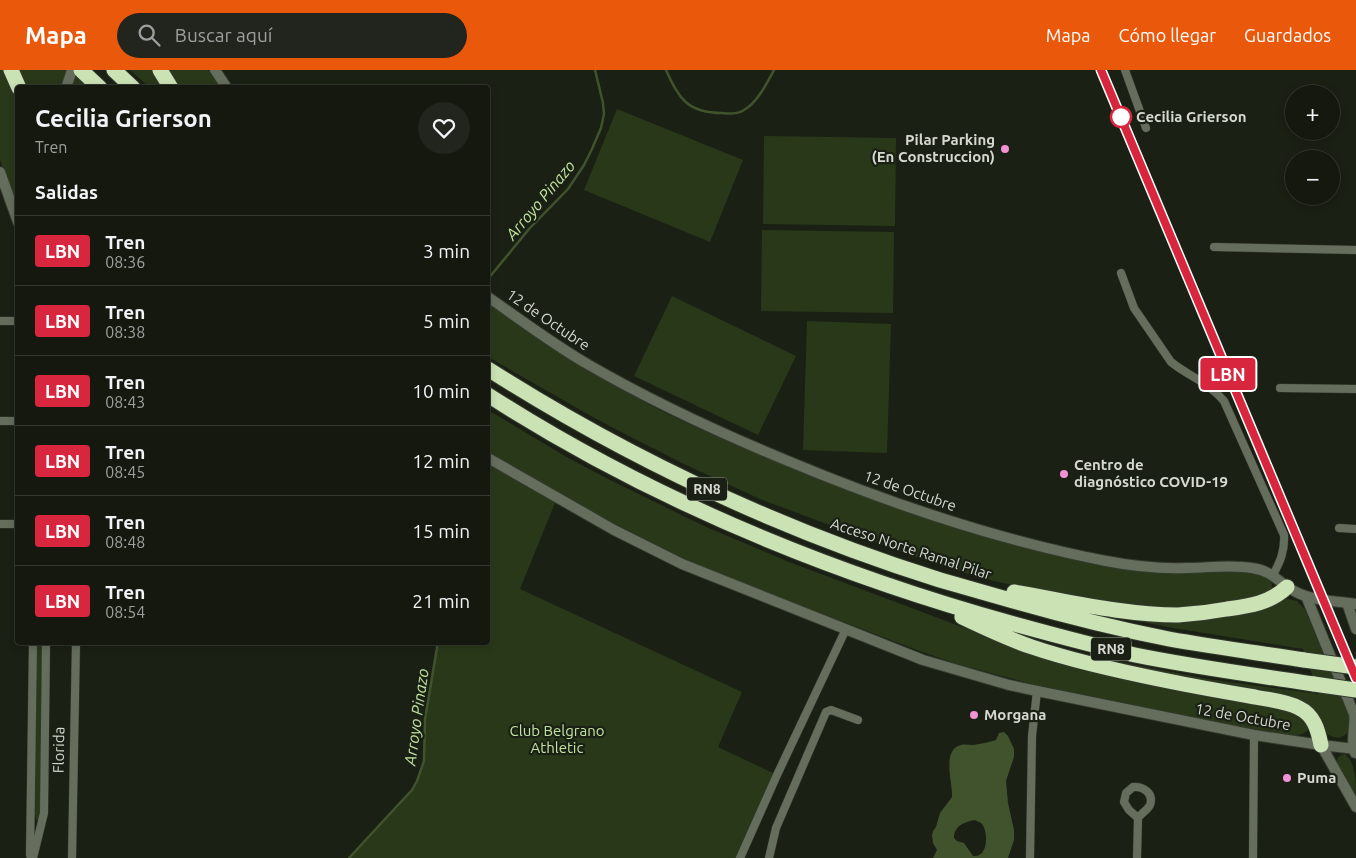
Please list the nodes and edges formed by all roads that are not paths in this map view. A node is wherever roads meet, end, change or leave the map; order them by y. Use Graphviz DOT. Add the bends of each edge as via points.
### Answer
graph roads {
  1 [pos="11,70"];
  2 [pos="72,70"];
  3 [pos="82,70"];
  4 [pos="114,70"];
  5 [pos="160,70"];
  6 [pos="215,70"];
  7 [pos="1124,70"];
  8 [pos="18,85"];
  9 [pos="67,85"];
  10 [pos="97,85"];
  11 [pos="130,85"];
  12 [pos="169,85"];
  13 [pos="225,85"];
  14 [pos="1146,128"];
  15 [pos="0,172"];
  16 [pos="15,214"];
  17 [pos="1214,247"];
  18 [pos="1356,250"];
  19 [pos="1121,273"];
  20 [pos="490,299"];
  21 [pos="0,320"];
  22 [pos="15,321"];
  23 [pos="490,370"];
  24 [pos="1280,388"];
  25 [pos="1356,389"];
  26 [pos="490,397"];
  27 [pos="0,421"];
  28 [pos="15,421"];
  29 [pos="490,459"];
  30 [pos="0,524"];
  31 [pos="15,524"];
  32 [pos="1339,528"];
  33 [pos="1356,529"];
  34 [pos="1273,575"];
  35 [pos="940,580"];
  36 [pos="1287,587"];
  37 [pos="913,594"];
  38 [pos="1306,596"];
  39 [pos="1352,603"];
  40 [pos="846,629"];
  41 [pos="1356,629"];
  42 [pos="34,645"];
  43 [pos="46,645"];
  44 [pos="76,645"];
  45 [pos="1356,667"];
  46 [pos="1356,690"];
  47 [pos="1037,691"];
  48 [pos="858,720"];
  49 [pos="1254,735"];
  50 [pos="1321,745"];
  51 [pos="1355,750"];
  52 [pos="1356,806"];
  53 [pos="1138,818"];
  54 [pos="31,858"];
  55 [pos="72,858"];
  56 [pos="740,858"];
  57 [pos="769,858"];
  58 [pos="1030,858"];
  59 [pos="1137,858"];
  60 [pos="1253,858"];
  1 -- 8 [label="highway"];
  2 -- 9 [label="street"];
  3 -- 10 [label="highway"];
  4 -- 11 [label="highway"];
  5 -- 12 [label="highway"];
  6 -- 13 [label="street"];
  7 -- 14 [label="street"];
  15 -- 16 [label="street"];
  17 -- 18 [label="street"];
  19 -- 34 [label="street" via="1134,308 1171,362 1209,386 1224,401 1284,535 1283,556"];
  20 -- 34 [label="street, 12 de Octubre" via="587,364 663,405 885,500 966,526 1108,562 1152,567 1241,567"];
  21 -- 22 [label="street"];
  23 -- 35 [label="highway, Acceso Norte Ramal Pilar / RN8" via="572,420 690,482 814,535"];
  24 -- 25 [label="street"];
  26 -- 37 [label="highway, RN8" via="612,467 730,524 851,573"];
  27 -- 28 [label="street"];
  29 -- 40 [label="street, 12 de Octubre" via="614,530 682,564"];
  30 -- 31 [label="street"];
  32 -- 33 [label="street"];
  34 -- 36 [label="street, 12 de Octubre"];
  35 -- 36 [label="highway" via="1132,612 1170,614 1199,614 1257,604 1279,595"];
  35 -- 45 [label="highway, Acceso Norte Ramal Pilar / RN8, bridge" via="1106,626 1168,639"];
  36 -- 38 [label="street, 12 de Octubre"];
  37 -- 46 [label="highway, RN8, bridge" via="1037,631 1133,654"];
  37 -- 50 [label="highway" via="993,632 1067,658 1298,707 1314,722"];
  38 -- 39 [label="street, 12 de Octubre"];
  38 -- 51 [label="street" via="1354,714"];
  39 -- 41 [label="street"];
  40 -- 47 [label="street, 12 de Octubre" via="923,660"];
  40 -- 56 [label="street"];
  42 -- 54 [label="street"];
  43 -- 54 [label="street" via="44,812"];
  44 -- 55 [label="street, Florida"];
  47 -- 49 [label="street, 12 de Octubre"];
  47 -- 58 [label="street" via="1032,736"];
  48 -- 57 [label="street" via="831,710 826,712 776,828"];
  49 -- 50 [label="street, 12 de Octubre"];
  49 -- 60 [label="street"];
  50 -- 51 [label="street, 12 de Octubre"];
  50 -- 52 [label="street"];
  53 -- 59 [label="street"];
}
